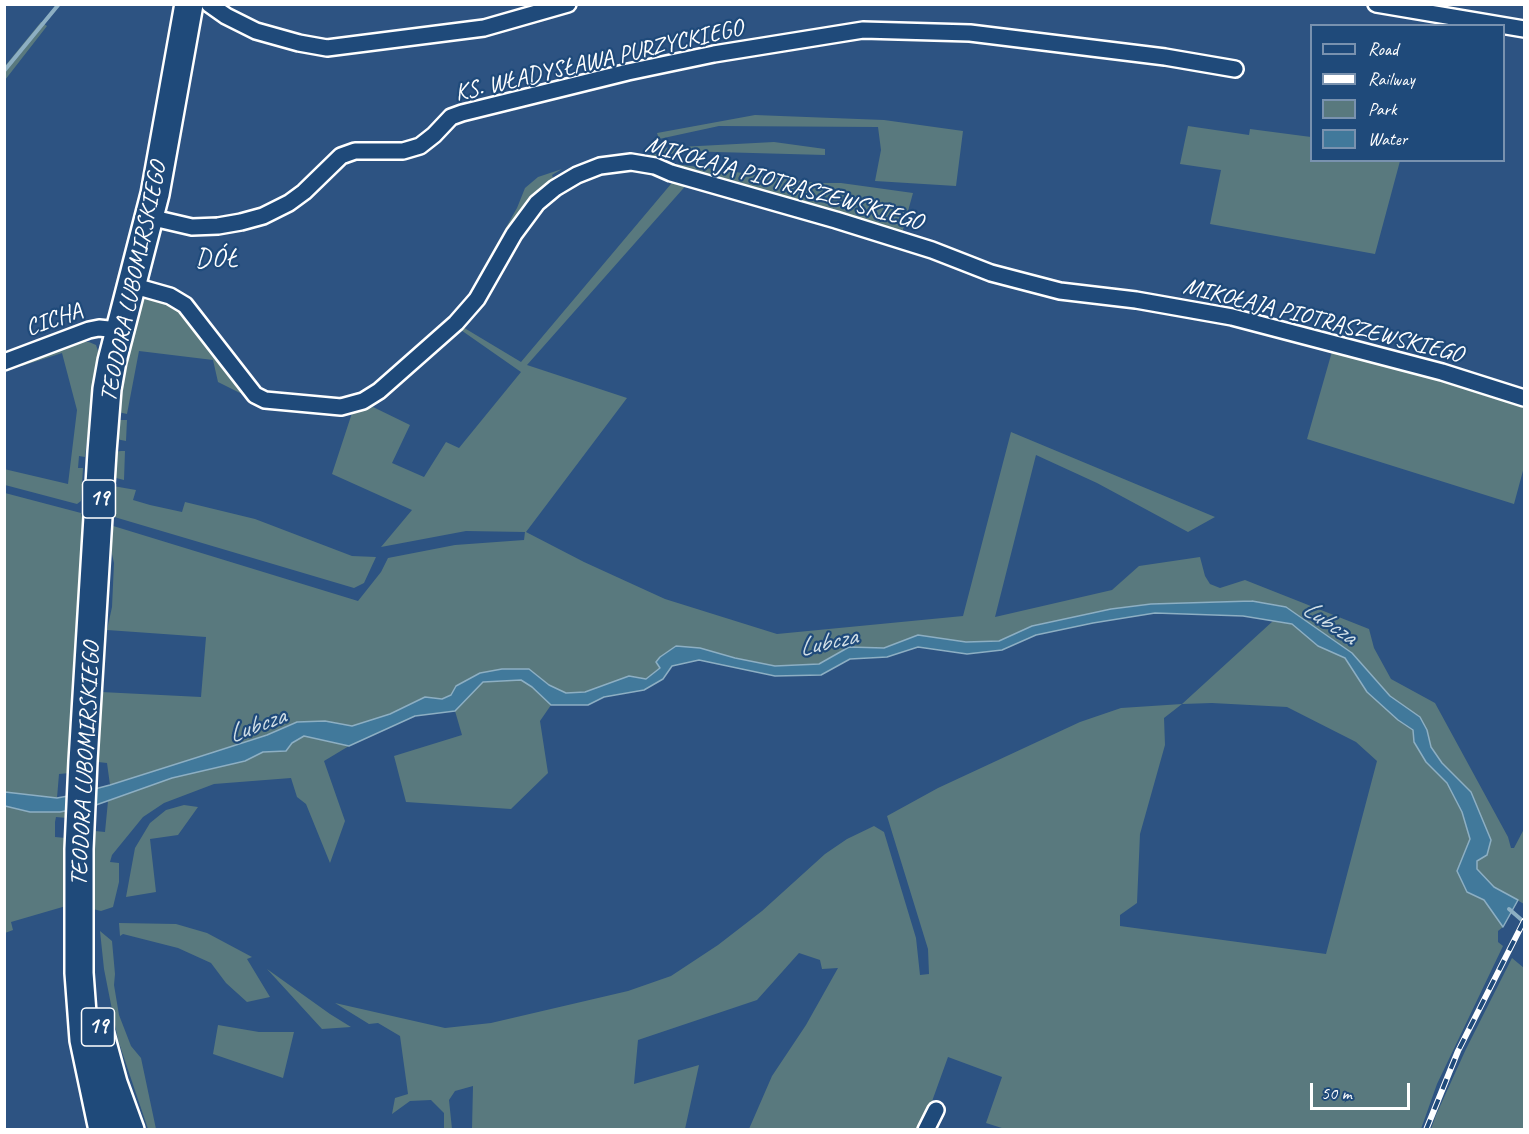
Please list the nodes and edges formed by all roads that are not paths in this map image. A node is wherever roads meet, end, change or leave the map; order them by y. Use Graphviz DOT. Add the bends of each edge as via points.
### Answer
graph roads {
  1 [pos="189,4"];
  2 [pos="209,4"];
  3 [pos="568,4"];
  4 [pos="1376,4"];
  5 [pos="1494,24"];
  6 [pos="1505,26"];
  7 [pos="1524,29"];
  8 [pos="1235,69"];
  9 [pos="149,217"];
  10 [pos="131,285"];
  11 [pos="119,330"];
  12 [pos="4,362"];
  13 [pos="1524,398"];
  14 [pos="80,922"];
  15 [pos="936,1110"];
  16 [pos="103,1130"];
  17 [pos="130,1130"];
  18 [pos="926,1130"];
  1 -- 9 [label="highway, TEODORA LUBOMIRSKIEGO / 19"];
  2 -- 3 [label="street" via="256,31 327,48 484,28"];
  4 -- 5 [label="street"];
  6 -- 7 [label="street"];
  8 -- 9 [label="street, KS. WŁADYSŁAWA PURZYCKIEGO" via="970,33 863,30 714,54 462,113 451,117 420,146 404,151 356,151 341,156 289,203 241,222 192,227"];
  9 -- 10 [label="highway, TEODORA LUBOMIRSKIEGO / 19"];
  10 -- 11 [label="highway, TEODORA LUBOMIRSKIEGO / 19"];
  10 -- 13 [label="street, MIKOŁAJA PIOTRASZEWSKIEGO" via="170,296 185,305 255,395 265,400 341,407 380,391 456,323 477,299 514,234 537,203 577,175 600,166 631,162 655,165 671,173 837,220 991,273 1052,289 1232,317 1442,372"];
  11 -- 12 [label="street, CICHA" via="89,330"];
  11 -- 14 [label="highway, TEODORA LUBOMIRSKIEGO / 19" via="107,389 102,452 83,761"];
  14 -- 16 [label="highway, 19" via="84,1040"];
  14 -- 17 [label="highway, 19" via="93,1005"];
  15 -- 18 [label="street"];
}
